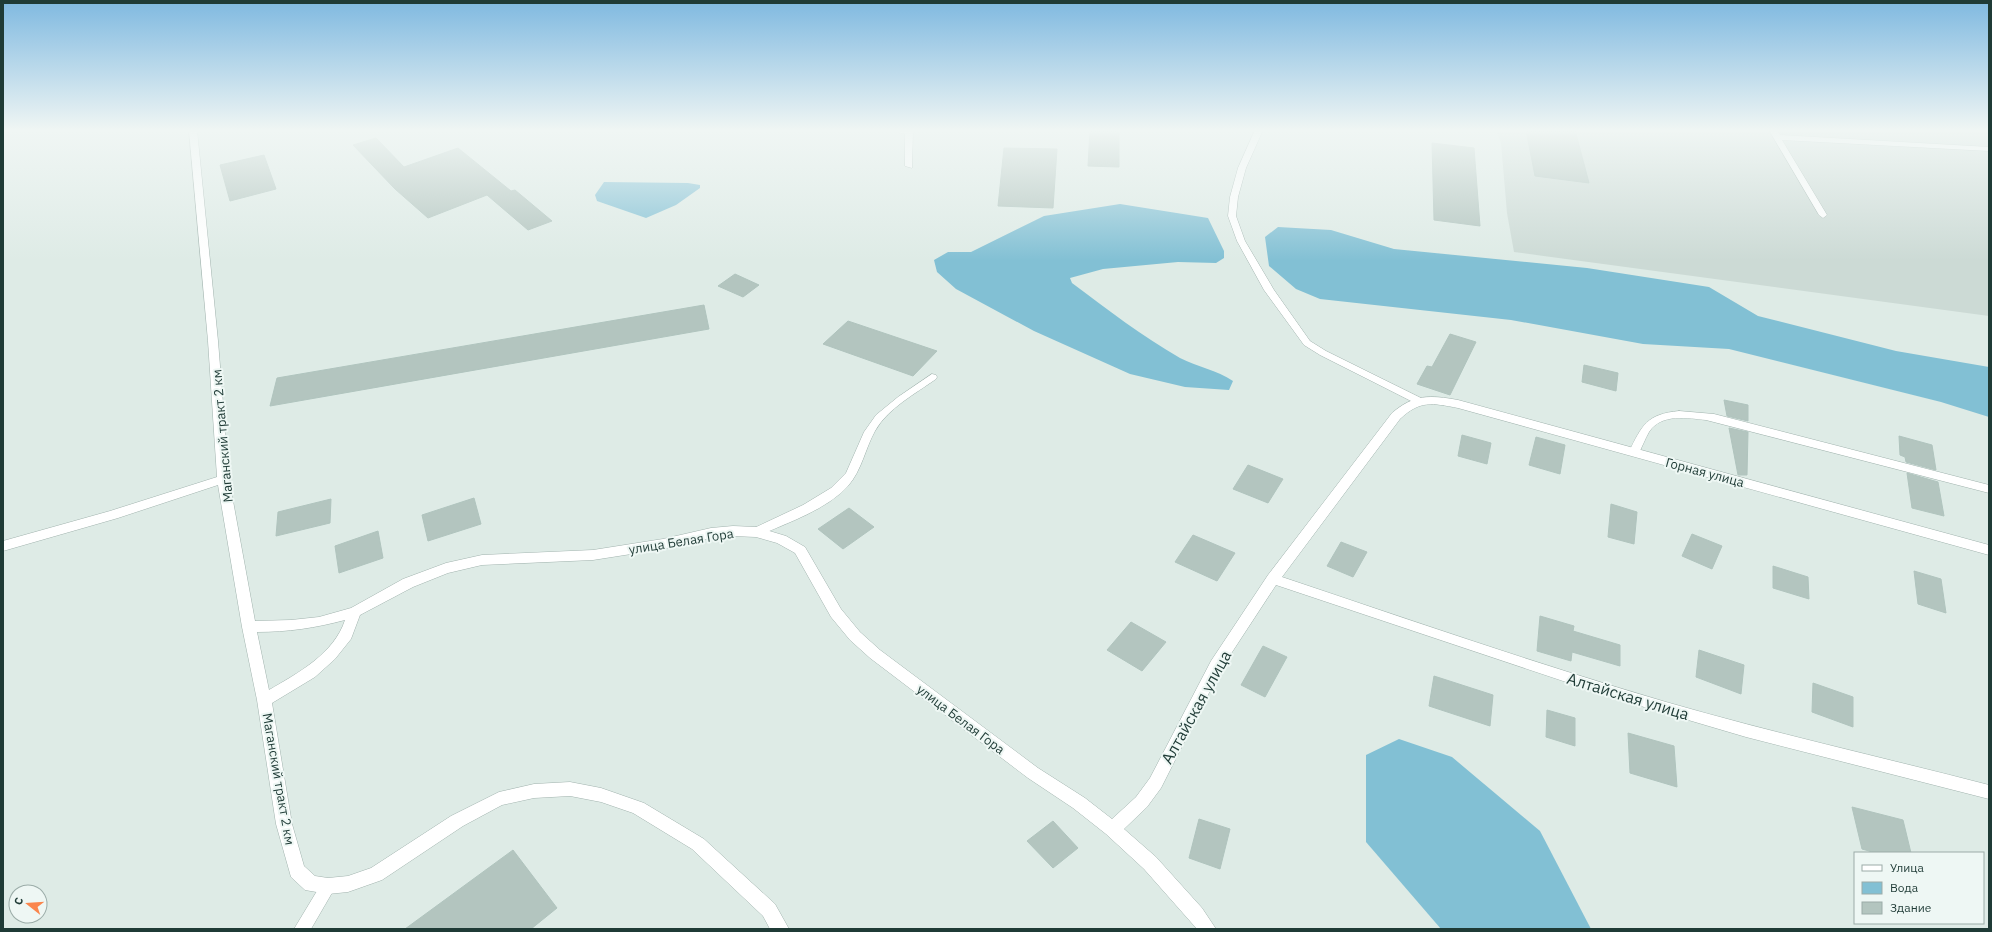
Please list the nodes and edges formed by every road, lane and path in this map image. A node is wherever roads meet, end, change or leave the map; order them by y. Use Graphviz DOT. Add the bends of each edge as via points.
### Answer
graph roads {
  1 [pos="195,173"];
  2 [pos="1240,173"];
  3 [pos="1798,173"];
  4 [pos="1823,215"];
  5 [pos="932,377"];
  6 [pos="1419,401"];
  7 [pos="1634,452"];
  8 [pos="223,479"];
  9 [pos="1989,489"];
  10 [pos="756,532"];
  11 [pos="3,546"];
  12 [pos="1989,550"];
  13 [pos="1273,579"];
  14 [pos="355,612"];
  15 [pos="249,627"];
  16 [pos="264,700"];
  17 [pos="1989,792"];
  18 [pos="1112,829"];
  19 [pos="328,886"];
  20 [pos="302,929"];
  21 [pos="780,929"];
  22 [pos="1207,929"];
  1 -- 8 [label="street, Маганский тракт 2 км" via="213,341"];
  2 -- 6 [label="lane" via="1232,216 1241,241 1269,290 1295,328 1307,343 1322,353"];
  3 -- 4 [label="lane"];
  5 -- 10 [label="lane" via="883,414 874,424 854,470 835,491"];
  6 -- 7 [label="street, Горная улица" via="1437,400 1458,404"];
  6 -- 13 [label="street, Алтайская улица" via="1407,405 1396,416"];
  7 -- 9 [label="lane" via="1648,427 1656,420 1667,416 1695,415 1714,417"];
  7 -- 12 [label="street, Горная улица"];
  8 -- 11 [label="street" via="139,508"];
  8 -- 15 [label="street, Маганский тракт 2 км"];
  10 -- 14 [label="street, улица Белая Гора" via="711,533 663,544 593,555 482,560 446,568 408,583"];
  10 -- 18 [label="street, улица Белая Гора" via="781,539 800,550 836,613 855,636 875,654"];
  13 -- 17 [label="street, Алтайская улица" via="1652,704 1840,756"];
  13 -- 18 [label="street, Алтайская улица" via="1216,665 1144,799"];
  14 -- 15 [label="street, улица Белая Гора" via="319,622 291,626"];
  14 -- 16 [label="street" via="346,634 329,656 299,680"];
  15 -- 16 [label="street, Маганский тракт 2 км"];
  16 -- 19 [label="street, Маганский тракт 2 км" via="284,824 297,871 311,884"];
  18 -- 22 [label="street, улица Белая Гора" via="1150,863"];
  19 -- 20 [label="lane"];
  19 -- 21 [label="street, Маганский тракт 2 км" via="348,884 376,874 457,820 499,799 534,791 570,789 601,795 638,808 698,844 769,910"];
}
